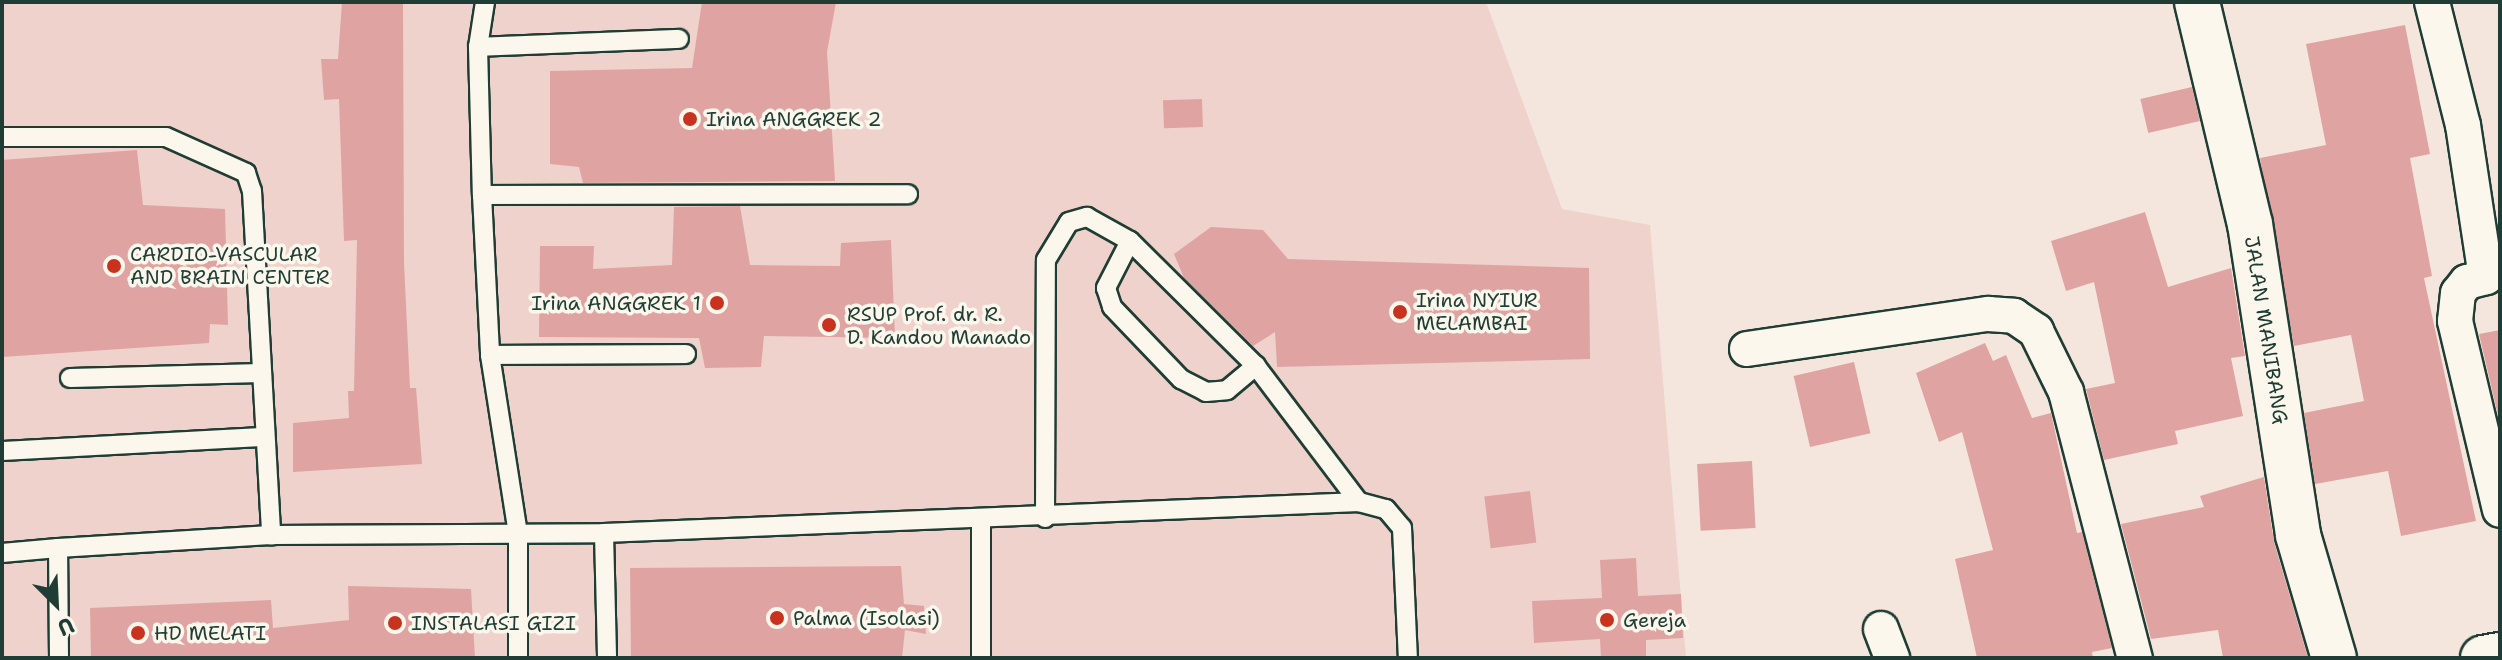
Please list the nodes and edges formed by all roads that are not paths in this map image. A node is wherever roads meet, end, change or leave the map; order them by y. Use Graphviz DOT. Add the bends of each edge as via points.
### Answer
graph roads {
  1 [pos="485,2"];
  2 [pos="2197,2"];
  3 [pos="2432,2"];
  4 [pos="679,39"];
  5 [pos="478,47"];
  6 [pos="2,137"];
  7 [pos="908,194"];
  8 [pos="482,195"];
  9 [pos="1130,241"];
  10 [pos="2493,276"];
  11 [pos="1747,349"];
  12 [pos="686,354"];
  13 [pos="490,355"];
  14 [pos="1256,366"];
  15 [pos="262,373"];
  16 [pos="70,378"];
  17 [pos="262,437"];
  18 [pos="2,451"];
  19 [pos="1359,502"];
  20 [pos="2500,510"];
  21 [pos="1045,518"];
  22 [pos="981,520"];
  23 [pos="604,533"];
  24 [pos="518,534"];
  25 [pos="271,535"];
  26 [pos="58,548"];
  27 [pos="2,553"];
  28 [pos="2500,655"];
  29 [pos="59,658"];
  30 [pos="518,658"];
  31 [pos="607,658"];
  32 [pos="981,658"];
  33 [pos="1408,658"];
  34 [pos="2135,658"];
  35 [pos="2334,658"];
  36 [pos="2483,658"];
  1 -- 5 [label="lane"];
  2 -- 35 [label="street, JALAN MANIBANG" via="2250,224 2298,535"];
  3 -- 10 [label="street"];
  4 -- 5 [label="lane"];
  5 -- 8 [label="lane"];
  6 -- 15 [label="lane" via="166,137 246,173"];
  7 -- 8 [label="lane"];
  8 -- 13 [label="lane"];
  9 -- 14 [label="lane"];
  9 -- 14 [label="lane" via="1106,288 1112,307 1181,379 1206,392 1227,390"];
  9 -- 21 [label="lane" via="1087,217 1069,222 1046,260"];
  10 -- 20 [label="street" via="2467,282 2458,293 2455,321"];
  11 -- 34 [label="street" via="1988,314 2014,316 2036,331 2066,392"];
  12 -- 13 [label="lane"];
  13 -- 24 [label="lane"];
  14 -- 19 [label="lane"];
  15 -- 16 [label="lane"];
  15 -- 17 [label="lane"];
  17 -- 18 [label="lane"];
  17 -- 25 [label="lane"];
  19 -- 21 [label="lane"];
  19 -- 33 [label="lane" via="1386,509 1402,528"];
  21 -- 22 [label="lane"];
  22 -- 23 [label="lane"];
  22 -- 32 [label="lane"];
  23 -- 24 [label="lane"];
  23 -- 31 [label="lane"];
  24 -- 25 [label="lane"];
  24 -- 30 [label="lane"];
  25 -- 26 [label="lane"];
  26 -- 27 [label="lane"];
  26 -- 29 [label="lane"];
  28 -- 36 [label="street"];
}
